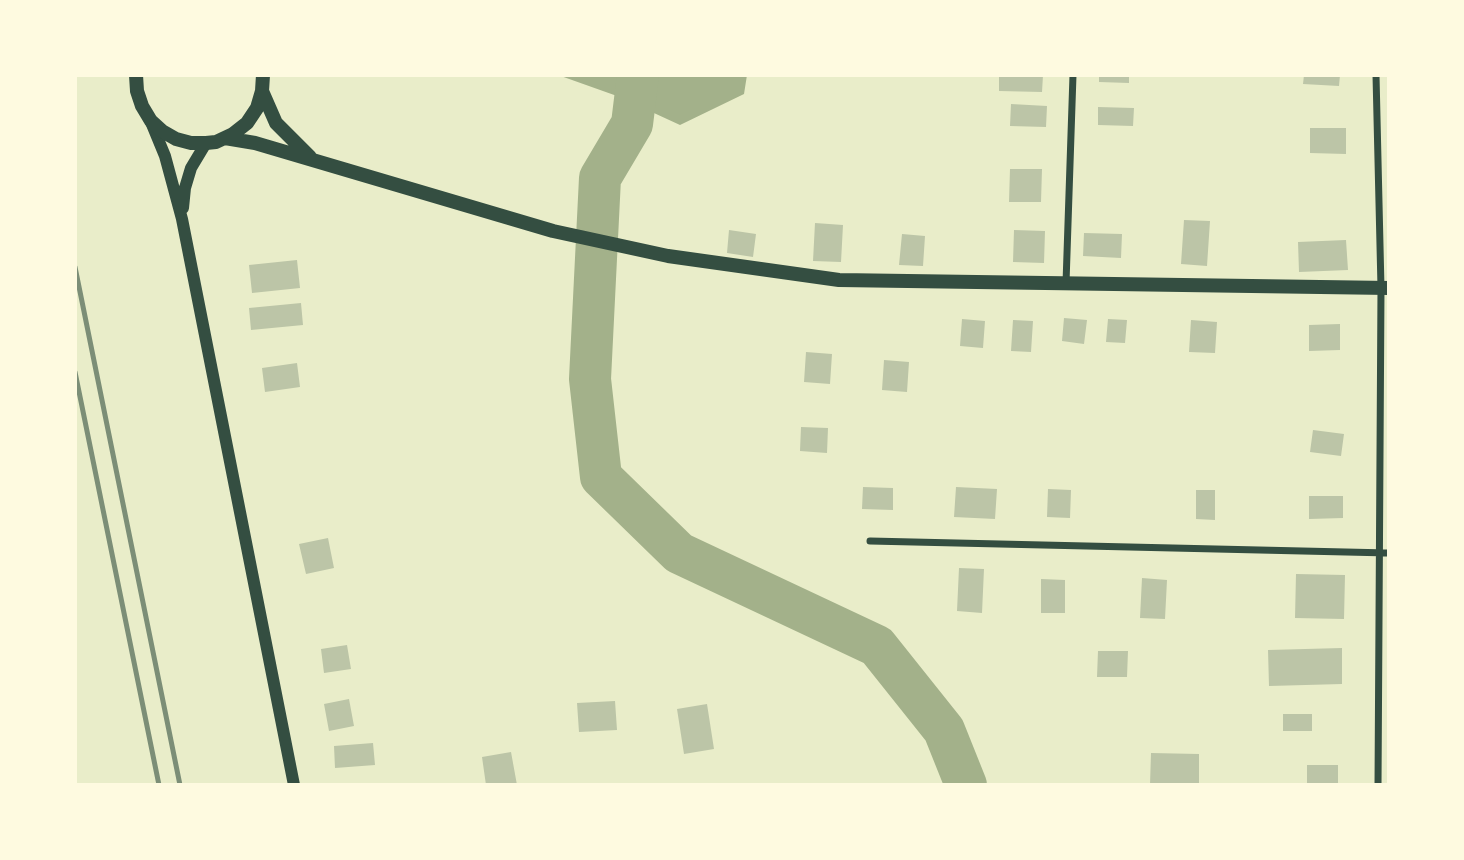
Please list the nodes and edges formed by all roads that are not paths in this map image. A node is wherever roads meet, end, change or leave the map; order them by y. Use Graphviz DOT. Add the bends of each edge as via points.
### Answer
graph roads {
  1 [pos="136,75"];
  2 [pos="263,75"];
  3 [pos="1073,75"];
  4 [pos="1376,75"];
  5 [pos="262,91"];
  6 [pos="151,121"];
  7 [pos="225,138"];
  8 [pos="206,143"];
  9 [pos="314,160"];
  10 [pos="182,219"];
  11 [pos="1066,283"];
  12 [pos="1385,288"];
  13 [pos="870,541"];
  14 [pos="1380,552"];
  15 [pos="1389,552"];
  16 [pos="294,785"];
  17 [pos="1378,785"];
  1 -- 6 [label="main road" via="137,91"];
  2 -- 5 [label="main road"];
  3 -- 11 [label="street"];
  4 -- 12 [label="street"];
  5 -- 7 [label="main road" via="247,123"];
  5 -- 9 [label="main road" via="276,123"];
  6 -- 8 [label="main road" via="176,139"];
  6 -- 10 [label="street"];
  7 -- 8 [label="main road"];
  7 -- 9 [label="main road"];
  8 -- 10 [label="street" via="191,168"];
  9 -- 11 [label="main road" via="553,232 668,256 839,280"];
  10 -- 16 [label="street"];
  11 -- 12 [label="main road"];
  12 -- 14 [label="street"];
  13 -- 14 [label="street"];
  14 -- 15 [label="street"];
  14 -- 17 [label="street"];
}
